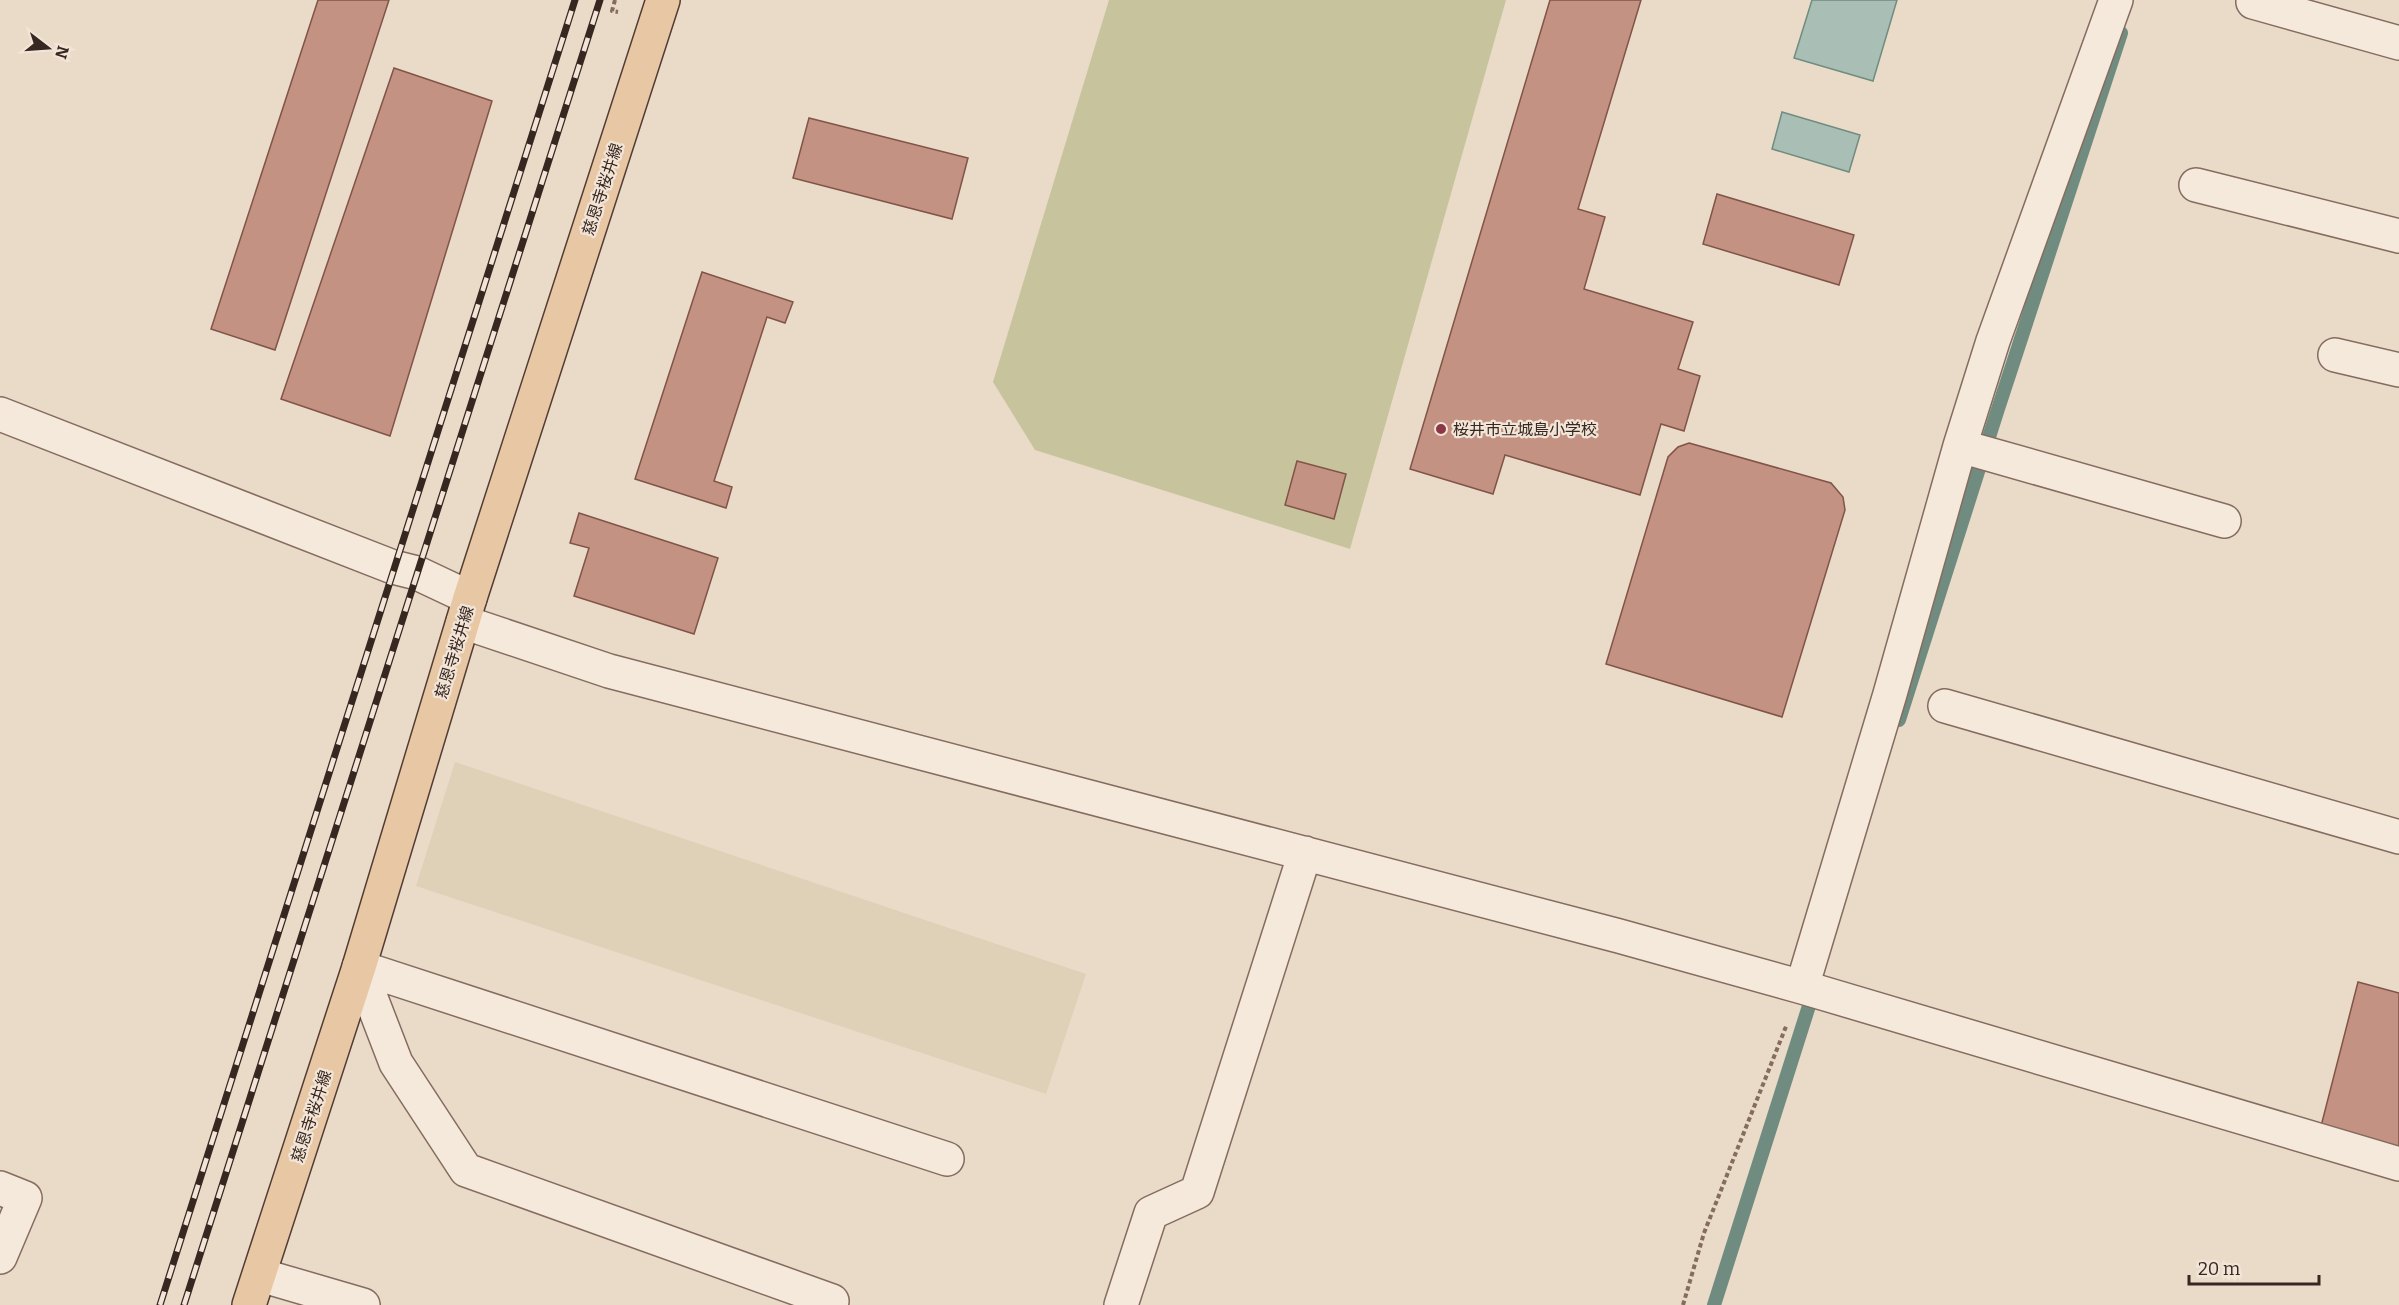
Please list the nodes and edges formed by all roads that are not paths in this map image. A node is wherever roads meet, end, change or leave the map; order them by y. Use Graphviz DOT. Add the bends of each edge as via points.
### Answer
graph roads {
  1 [pos="663,0"];
  2 [pos="2116,0"];
  3 [pos="2253,2"];
  4 [pos="2399,43"];
  5 [pos="2196,185"];
  6 [pos="2399,236"];
  7 [pos="2335,355"];
  8 [pos="2399,370"];
  9 [pos="0,414"];
  10 [pos="1965,448"];
  11 [pos="2224,520"];
  12 [pos="466,610"];
  13 [pos="1945,706"];
  14 [pos="2399,837"];
  15 [pos="1305,853"];
  16 [pos="359,967"];
  17 [pos="1807,988"];
  18 [pos="947,1159"];
  19 [pos="2399,1164"];
  20 [pos="0,1188"];
  21 [pos="0,1257"];
  22 [pos="260,1275"];
  23 [pos="832,1301"];
  24 [pos="249,1305"];
  25 [pos="363,1305"];
  26 [pos="1121,1305"];
  1 -- 12 [label="main road, 慈恩寺桜井線"];
  2 -- 10 [label="street" via="1994,341"];
  3 -- 4 [label="street"];
  5 -- 6 [label="street"];
  7 -- 8 [label="street"];
  9 -- 12 [label="street" via="417,573"];
  10 -- 11 [label="street"];
  10 -- 17 [label="street"];
  12 -- 15 [label="street" via="609,671"];
  12 -- 16 [label="main road, 慈恩寺桜井線"];
  13 -- 14 [label="street"];
  15 -- 17 [label="street"];
  15 -- 26 [label="street" via="1197,1192 1151,1213"];
  16 -- 18 [label="street"];
  16 -- 22 [label="main road, 慈恩寺桜井線"];
  16 -- 23 [label="street" via="396,1063 466,1170"];
  17 -- 19 [label="street"];
  20 -- 21 [label="street" via="25,1198"];
  22 -- 24 [label="main road, 慈恩寺桜井線"];
  22 -- 25 [label="street"];
}
